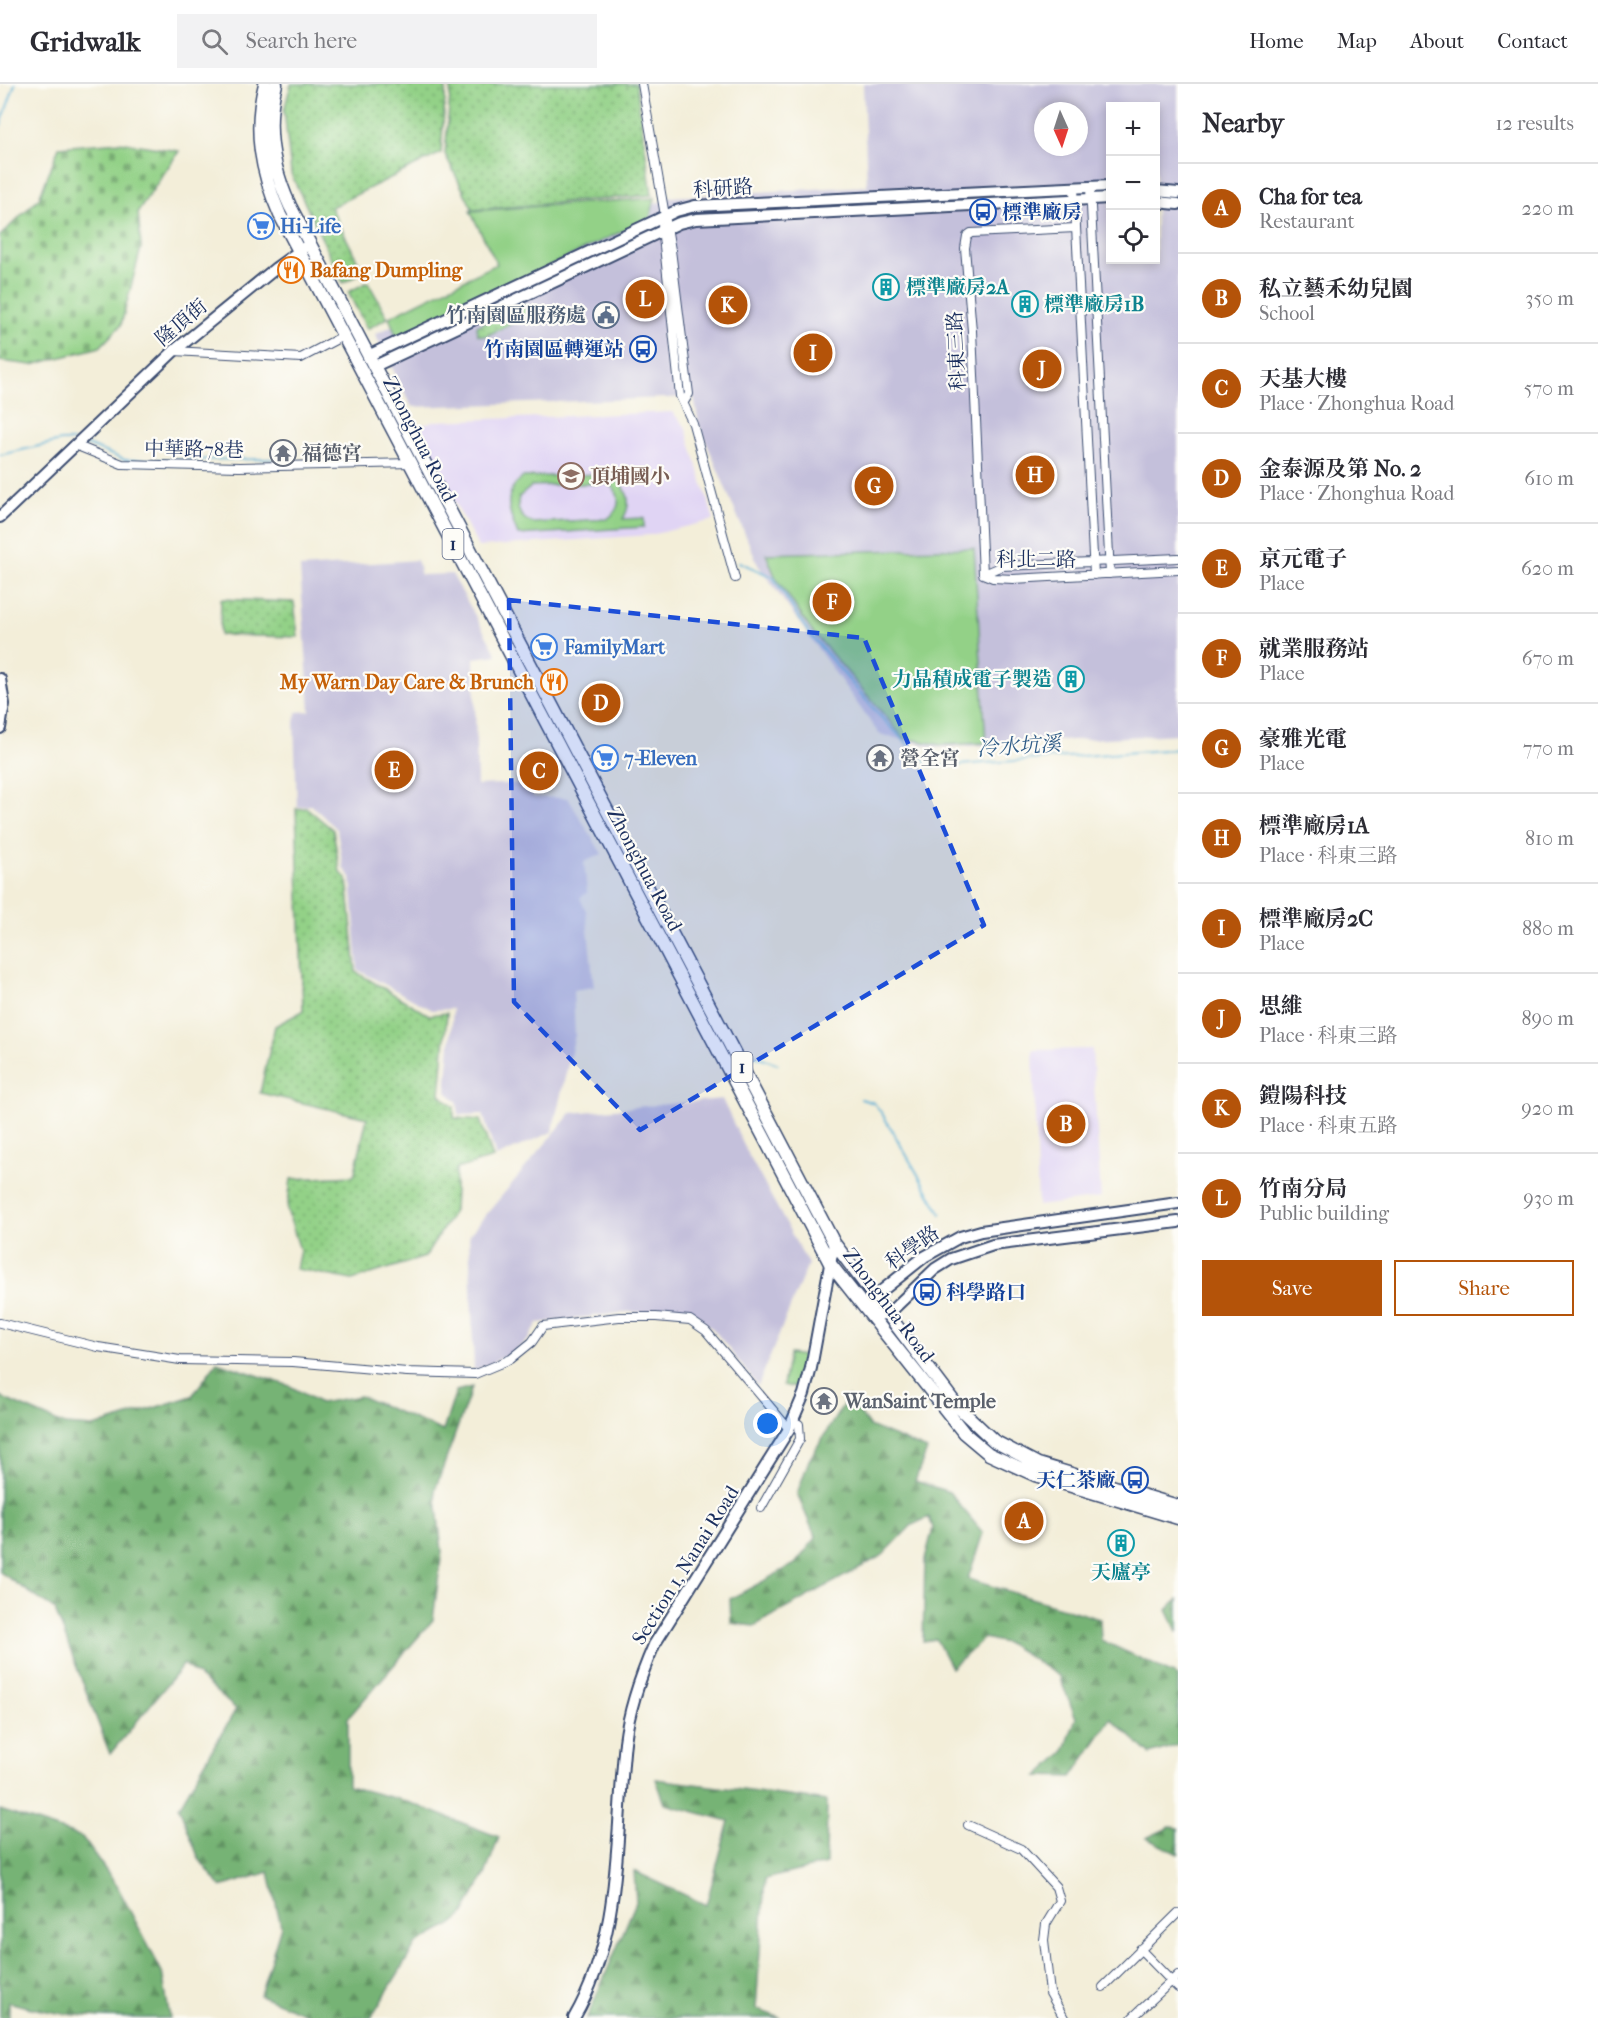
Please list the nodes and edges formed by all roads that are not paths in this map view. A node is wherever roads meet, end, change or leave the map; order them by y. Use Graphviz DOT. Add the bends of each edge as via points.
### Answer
graph roads {
  1 [pos="265,84"];
  2 [pos="276,84"];
  3 [pos="642,84"];
  4 [pos="1106,187"];
  5 [pos="1160,191"];
  6 [pos="1090,193"];
  7 [pos="1178,193"];
  8 [pos="1074,194"];
  9 [pos="1106,197"];
  10 [pos="1160,202"];
  11 [pos="1178,204"];
  12 [pos="665,216"];
  13 [pos="1076,228"];
  14 [pos="664,230"];
  15 [pos="310,245"];
  16 [pos="298,251"];
  17 [pos="343,336"];
  18 [pos="174,351"];
  19 [pos="373,361"];
  20 [pos="79,441"];
  21 [pos="416,460"];
  22 [pos="0,516"];
  23 [pos="1178,558"];
  24 [pos="1109,561"];
  25 [pos="1094,562"];
  26 [pos="1178,570"];
  27 [pos="983,574"];
  28 [pos="1110,574"];
  29 [pos="1094,575"];
  30 [pos="735,578"];
  31 [pos="0,678"];
  32 [pos="0,728"];
  33 [pos="764,1123"];
  34 [pos="1178,1203"];
  35 [pos="1178,1222"];
  36 [pos="834,1243"];
  37 [pos="831,1264"];
  38 [pos="874,1298"];
  39 [pos="888,1314"];
  40 [pos="870,1315"];
  41 [pos="0,1323"];
  42 [pos="791,1425"];
  43 [pos="1178,1506"];
  44 [pos="760,1508"];
  45 [pos="1178,1518"];
  46 [pos="968,1825"];
  47 [pos="1178,1913"];
  48 [pos="1140,1949"];
  49 [pos="1175,1978"];
  50 [pos="1103,1987"];
  51 [pos="1178,1988"];
  52 [pos="574,2018"];
  53 [pos="1064,2018"];
  54 [pos="1132,2018"];
  1 -- 16 [label="main road, Zhonghua Road / 1" via="259,134 263,168"];
  2 -- 15 [label="main road, Zhonghua Road / 1" via="271,124 273,162"];
  3 -- 12 [label="street"];
  4 -- 6 [label="street, 科研路"];
  5 -- 7 [label="street"];
  6 -- 8 [label="street, 科研路"];
  6 -- 9 [label="street, 科研路"];
  6 -- 24 [label="street"];
  8 -- 12 [label="street, 科研路" via="695,206"];
  8 -- 13 [label="street"];
  8 -- 14 [label="street, 科研路" via="696,219"];
  10 -- 11 [label="street"];
  12 -- 14 [label="street"];
  12 -- 19 [label="street, 科研路"];
  13 -- 25 [label="street"];
  13 -- 27 [label="street, 科東三路" via="967,236"];
  14 -- 19 [label="street, 科研路"];
  14 -- 30 [label="street" via="680,396"];
  15 -- 16 [label="street, 隆頂街"];
  15 -- 19 [label="main road, Zhonghua Road / 1"];
  16 -- 17 [label="main road, Zhonghua Road / 1"];
  16 -- 18 [label="street, 隆頂街"];
  17 -- 18 [label="street" via="302,358"];
  17 -- 21 [label="main road, Zhonghua Road / 1"];
  18 -- 20 [label="street, 隆頂街"];
  19 -- 21 [label="main road, Zhonghua Road / 1"];
  20 -- 21 [label="street, 中華路78巷" via="122,464 238,467"];
  20 -- 22 [label="street, 隆頂街"];
  21 -- 33 [label="main road, Zhonghua Road / 1"];
  23 -- 24 [label="street, 科北二路"];
  24 -- 25 [label="street, 科北二路"];
  24 -- 28 [label="street"];
  25 -- 27 [label="street, 科北二路" via="1002,566"];
  25 -- 29 [label="street"];
  26 -- 28 [label="street, 科北二路"];
  27 -- 29 [label="street, 科北二路" via="1003,579"];
  28 -- 29 [label="street, 科北二路"];
  31 -- 32 [label="street" via="4,704"];
  33 -- 36 [label="main road, Zhonghua Road / 1"];
  33 -- 37 [label="main road, Zhonghua Road / 1"];
  34 -- 38 [label="street, 科學路" via="960,1237 924,1257"];
  35 -- 39 [label="street, 科學路" via="993,1245 951,1259 935,1269"];
  36 -- 37 [label="street, Section 1, Nanai Road"];
  36 -- 38 [label="main road, Zhonghua Road / 1"];
  37 -- 40 [label="main road, Zhonghua Road / 1"];
  37 -- 42 [label="street, Section 1, Nanai Road" via="811,1368"];
  38 -- 39 [label="main road, Zhonghua Road / 1"];
  38 -- 40 [label="street"];
  39 -- 40 [label="street"];
  39 -- 43 [label="main road, Zhonghua Road / 1" via="958,1407 994,1441 1038,1464"];
  40 -- 45 [label="main road, Zhonghua Road / 1" via="964,1433 989,1454 1035,1475"];
  41 -- 42 [label="street" via="98,1347 180,1360 293,1362 474,1374 511,1359 532,1342 543,1326 619,1317 690,1320 706,1331"];
  42 -- 44 [label="street" via="799,1424 800,1439"];
  42 -- 52 [label="street, Section 1, Nanai Road" via="664,1627 643,1669 626,1739 610,1923 597,1973"];
  46 -- 53 [label="street" via="1021,1849 1056,1887 1060,1901 1046,1924 1044,1940 1050,1993"];
  47 -- 48 [label="street"];
  48 -- 49 [label="street"];
  48 -- 50 [label="street"];
  49 -- 51 [label="street"];
  49 -- 54 [label="street"];
}
